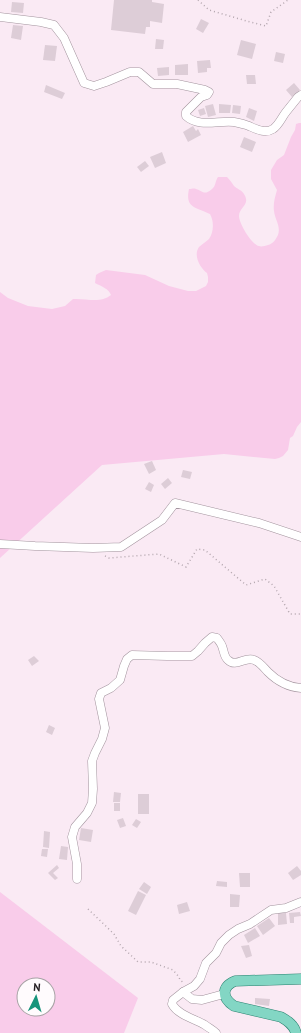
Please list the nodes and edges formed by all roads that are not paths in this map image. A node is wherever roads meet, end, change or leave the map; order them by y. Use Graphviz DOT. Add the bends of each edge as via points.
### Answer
graph roads {
  1 [pos="0,17"];
  2 [pos="301,95"];
  3 [pos="301,537"];
  4 [pos="0,544"];
  5 [pos="301,688"];
  6 [pos="77,879"];
  7 [pos="301,902"];
  8 [pos="301,979"];
  9 [pos="183,992"];
  10 [pos="224,994"];
  11 [pos="297,1029"];
  12 [pos="216,1033"];
  1 -- 2 [label="street" via="54,25 64,38 84,84 94,86 130,72 139,72 153,84 177,84 206,90 209,92 207,95 186,112 189,119 208,123 227,121 266,131 275,126"];
  3 -- 4 [label="street" via="259,523 175,503 162,520 121,547"];
  5 -- 6 [label="street" via="292,688 282,683 254,659 247,658 238,663 228,661 221,644 217,638 212,637 192,656 132,655 127,659 120,680 101,692 99,699 105,728 92,761 92,803 75,827 72,837"];
  7 -- 9 [label="street" via="271,910 229,935 206,963 200,979"];
  8 -- 10 [label="main road" via="235,981 227,986"];
  9 -- 10 [label="street" via="192,999 202,1000"];
  9 -- 12 [label="street" via="173,1000 174,1009"];
  10 -- 11 [label="main road" via="234,1006 281,1017"];
}
